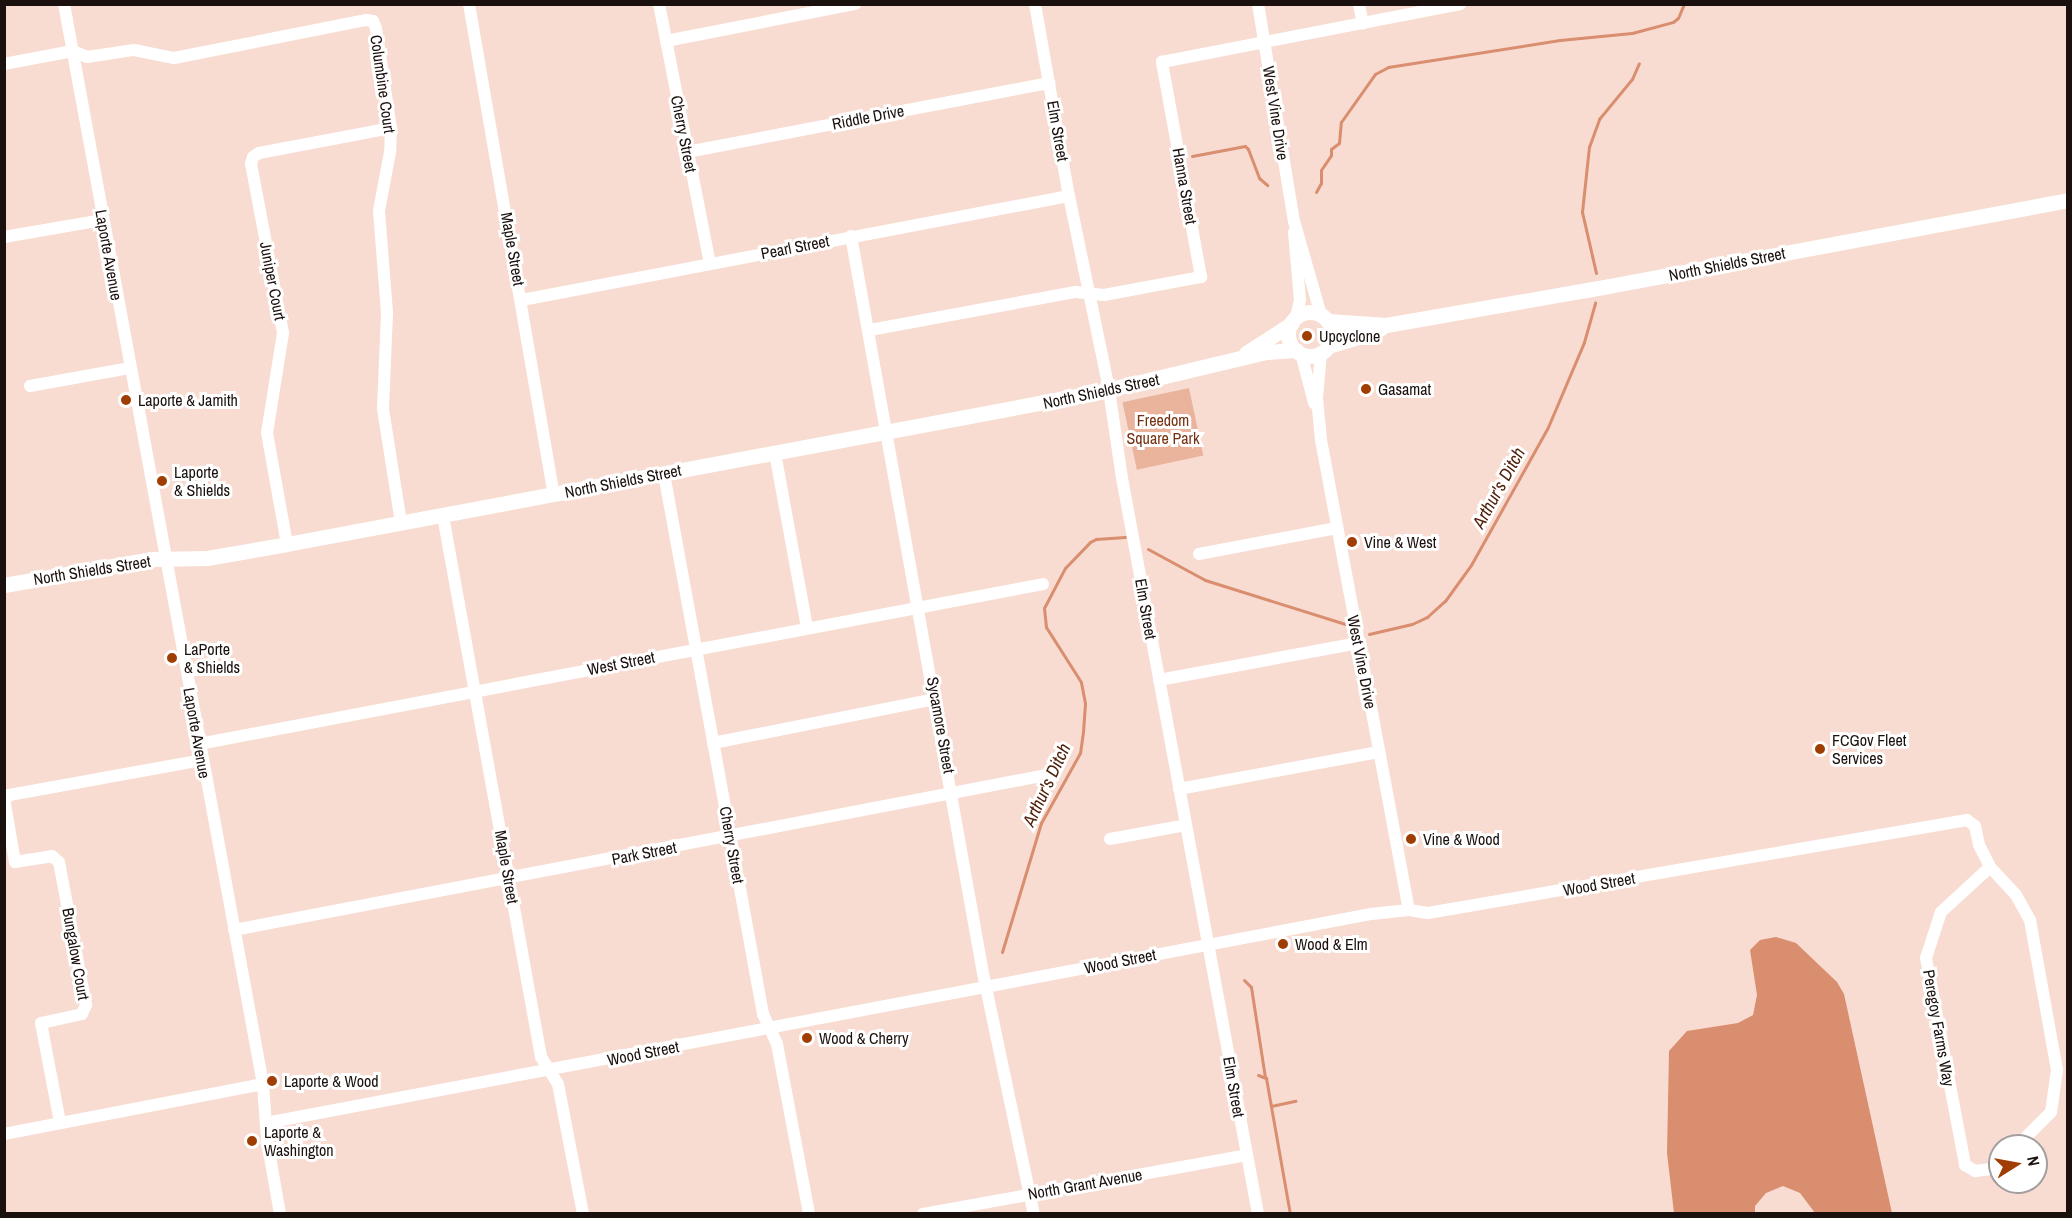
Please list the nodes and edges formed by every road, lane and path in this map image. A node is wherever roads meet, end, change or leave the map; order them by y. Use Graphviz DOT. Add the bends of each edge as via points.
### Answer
graph roads {
  1 [pos="64,4"];
  2 [pos="469,4"];
  3 [pos="659,4"];
  4 [pos="855,4"];
  5 [pos="1035,4"];
  6 [pos="1258,4"];
  7 [pos="1359,4"];
  8 [pos="1460,4"];
  9 [pos="1363,24"];
  10 [pos="666,41"];
  11 [pos="1264,43"];
  12 [pos="73,51"];
  13 [pos="4,64"];
  14 [pos="1050,83"];
  15 [pos="391,128"];
  16 [pos="687,152"];
  17 [pos="1069,196"];
  18 [pos="2067,200"];
  19 [pos="102,220"];
  20 [pos="1294,221"];
  21 [pos="851,236"];
  22 [pos="4,237"];
  23 [pos="710,264"];
  24 [pos="1088,293"];
  25 [pos="522,300"];
  26 [pos="1325,318"];
  27 [pos="1293,321"];
  28 [pos="1386,325"];
  29 [pos="870,330"];
  30 [pos="1325,350"];
  31 [pos="1298,352"];
  32 [pos="1239,358"];
  33 [pos="130,368"];
  34 [pos="30,386"];
  35 [pos="1109,390"];
  36 [pos="1317,413"];
  37 [pos="888,432"];
  38 [pos="775,453"];
  39 [pos="664,474"];
  40 [pos="554,494"];
  41 [pos="443,516"];
  42 [pos="401,523"];
  43 [pos="1337,528"];
  44 [pos="287,544"];
  45 [pos="1198,554"];
  46 [pos="165,559"];
  47 [pos="1043,584"];
  48 [pos="4,585"];
  49 [pos="920,606"];
  50 [pos="807,627"];
  51 [pos="1359,643"];
  52 [pos="697,648"];
  53 [pos="1159,680"];
  54 [pos="474,692"];
  55 [pos="936,699"];
  56 [pos="713,743"];
  57 [pos="199,744"];
  58 [pos="1379,752"];
  59 [pos="202,760"];
  60 [pos="1052,774"];
  61 [pos="1179,789"];
  62 [pos="953,793"];
  63 [pos="5,796"];
  64 [pos="1186,825"];
  65 [pos="730,836"];
  66 [pos="1110,839"];
  67 [pos="1990,867"];
  68 [pos="509,879"];
  69 [pos="1409,910"];
  70 [pos="234,930"];
  71 [pos="1208,945"];
  72 [pos="987,986"];
  73 [pos="770,1029"];
  74 [pos="549,1070"];
  75 [pos="262,1084"];
  76 [pos="60,1123"];
  77 [pos="266,1123"];
  78 [pos="4,1134"];
  79 [pos="2029,1134"];
  80 [pos="1246,1155"];
  81 [pos="1988,1169"];
  82 [pos="1030,1194"];
  83 [pos="280,1214"];
  84 [pos="583,1214"];
  85 [pos="809,1214"];
  86 [pos="923,1214"];
  87 [pos="1034,1214"];
  88 [pos="1258,1214"];
  1 -- 12 [label="street, Laporte Avenue"];
  2 -- 25 [label="street, Maple Street"];
  3 -- 10 [label="street, Cherry Street"];
  4 -- 10 [label="street"];
  5 -- 14 [label="street, Elm Street"];
  6 -- 11 [label="street, West Vine Drive"];
  7 -- 9 [label="street"];
  8 -- 9 [label="street, Hanna Street"];
  9 -- 11 [label="street, Hanna Street"];
  10 -- 16 [label="street, Cherry Street"];
  11 -- 20 [label="street, West Vine Drive"];
  11 -- 24 [label="street, Hanna Street" via="1162,62 1201,277 1104,295"];
  12 -- 13 [label="street"];
  12 -- 15 [label="street, Columbine Court" via="87,57 134,50 174,58 373,21"];
  12 -- 19 [label="street, Laporte Avenue"];
  14 -- 16 [label="street, Riddle Drive"];
  14 -- 17 [label="street, Elm Street"];
  15 -- 42 [label="street, Columbine Court" via="380,211 387,313 383,409"];
  15 -- 44 [label="street, Juniper Court" via="259,153 250,164 283,333 267,433"];
  16 -- 23 [label="street, Cherry Street"];
  17 -- 21 [label="street, Pearl Street"];
  17 -- 24 [label="street, Elm Street"];
  18 -- 28 [label="main road, North Shields Street"];
  19 -- 22 [label="street"];
  19 -- 33 [label="street, Laporte Avenue"];
  20 -- 26 [label="street, West Vine Drive"];
  20 -- 27 [label="street, West Vine Drive" via="1293,249 1300,300"];
  21 -- 23 [label="street, Pearl Street"];
  21 -- 29 [label="street, Sycamore Street"];
  23 -- 25 [label="street, Pearl Street"];
  24 -- 29 [label="street, Hanna Street"];
  24 -- 35 [label="street, Elm Street"];
  25 -- 40 [label="street, Maple Street"];
  26 -- 27 [label="main road" via="1312,312"];
  26 -- 28 [label="main road, North Shields Street"];
  26 -- 30 [label="main road" via="1332,332"];
  27 -- 31 [label="main road" via="1289,338"];
  27 -- 32 [label="main road, North Shields Street"];
  28 -- 30 [label="main road, North Shields Street"];
  29 -- 37 [label="street, Sycamore Street"];
  30 -- 31 [label="main road" via="1312,355"];
  30 -- 36 [label="street, West Vine Drive"];
  31 -- 32 [label="main road, North Shields Street" via="1276,351"];
  31 -- 36 [label="street, West Vine Drive"];
  32 -- 35 [label="main road, North Shields Street"];
  33 -- 34 [label="street"];
  33 -- 46 [label="street, Laporte Avenue"];
  35 -- 37 [label="main road, North Shields Street"];
  35 -- 53 [label="street, Elm Street"];
  36 -- 43 [label="street, West Vine Drive"];
  37 -- 38 [label="main road, North Shields Street"];
  37 -- 49 [label="street, Sycamore Street"];
  38 -- 39 [label="main road, North Shields Street"];
  38 -- 50 [label="street"];
  39 -- 40 [label="main road, North Shields Street"];
  39 -- 52 [label="street, Cherry Street"];
  40 -- 41 [label="main road, North Shields Street"];
  41 -- 42 [label="main road, North Shields Street"];
  41 -- 54 [label="street, Maple Street"];
  42 -- 44 [label="main road, North Shields Street"];
  43 -- 45 [label="street"];
  43 -- 51 [label="street, West Vine Drive"];
  44 -- 46 [label="main road, North Shields Street" via="207,558"];
  46 -- 48 [label="main road, North Shields Street"];
  46 -- 57 [label="street, Laporte Avenue"];
  47 -- 49 [label="street, West Street"];
  49 -- 50 [label="street, West Street"];
  49 -- 55 [label="street, Sycamore Street"];
  50 -- 52 [label="street, West Street"];
  51 -- 53 [label="street"];
  51 -- 58 [label="street, West Vine Drive"];
  52 -- 54 [label="street, West Street"];
  52 -- 56 [label="street, Cherry Street"];
  53 -- 61 [label="street, Elm Street"];
  54 -- 57 [label="street, West Street"];
  54 -- 68 [label="street, Maple Street"];
  55 -- 56 [label="street"];
  55 -- 62 [label="street, Sycamore Street"];
  56 -- 65 [label="street, Cherry Street"];
  57 -- 59 [label="street, Laporte Avenue"];
  58 -- 61 [label="street"];
  58 -- 69 [label="street, West Vine Drive"];
  59 -- 63 [label="street"];
  59 -- 70 [label="street, Laporte Avenue"];
  60 -- 62 [label="street, Park Street"];
  61 -- 64 [label="street, Elm Street"];
  62 -- 65 [label="street, Park Street"];
  62 -- 72 [label="street, Sycamore Street"];
  63 -- 76 [label="street, Bungalow Court" via="15,862 52,856 59,862 86,1005 82,1014 41,1023"];
  64 -- 66 [label="street"];
  64 -- 71 [label="street, Elm Street"];
  65 -- 68 [label="street, Park Street"];
  65 -- 73 [label="street, Cherry Street" via="763,1014"];
  67 -- 69 [label="street, Wood Street" via="1975,826 1967,820 1428,913"];
  67 -- 79 [label="street" via="2016,895 2030,920 2057,1070 2051,1112"];
  67 -- 81 [label="street, Peregoy Farms Way" via="1941,912 1926,958 1965,1165 1975,1171"];
  68 -- 70 [label="street, Park Street"];
  68 -- 74 [label="street, Maple Street" via="541,1057"];
  69 -- 71 [label="street, Wood Street"];
  70 -- 75 [label="street, Laporte Avenue"];
  71 -- 72 [label="street, Wood Street"];
  71 -- 80 [label="street, Elm Street"];
  72 -- 73 [label="street, Wood Street"];
  72 -- 82 [label="street, Sycamore Street"];
  73 -- 74 [label="street, Wood Street"];
  73 -- 85 [label="street, Cherry Street" via="777,1044"];
  74 -- 77 [label="street, Wood Street"];
  74 -- 84 [label="street, Maple Street" via="558,1084"];
  75 -- 76 [label="street"];
  75 -- 77 [label="street, Laporte Avenue"];
  76 -- 78 [label="street"];
  77 -- 83 [label="street, Laporte Avenue"];
  80 -- 82 [label="street, North Grant Avenue"];
  80 -- 88 [label="street, Elm Street"];
  82 -- 86 [label="street, North Grant Avenue"];
  82 -- 87 [label="street, Sycamore Street"];
}
